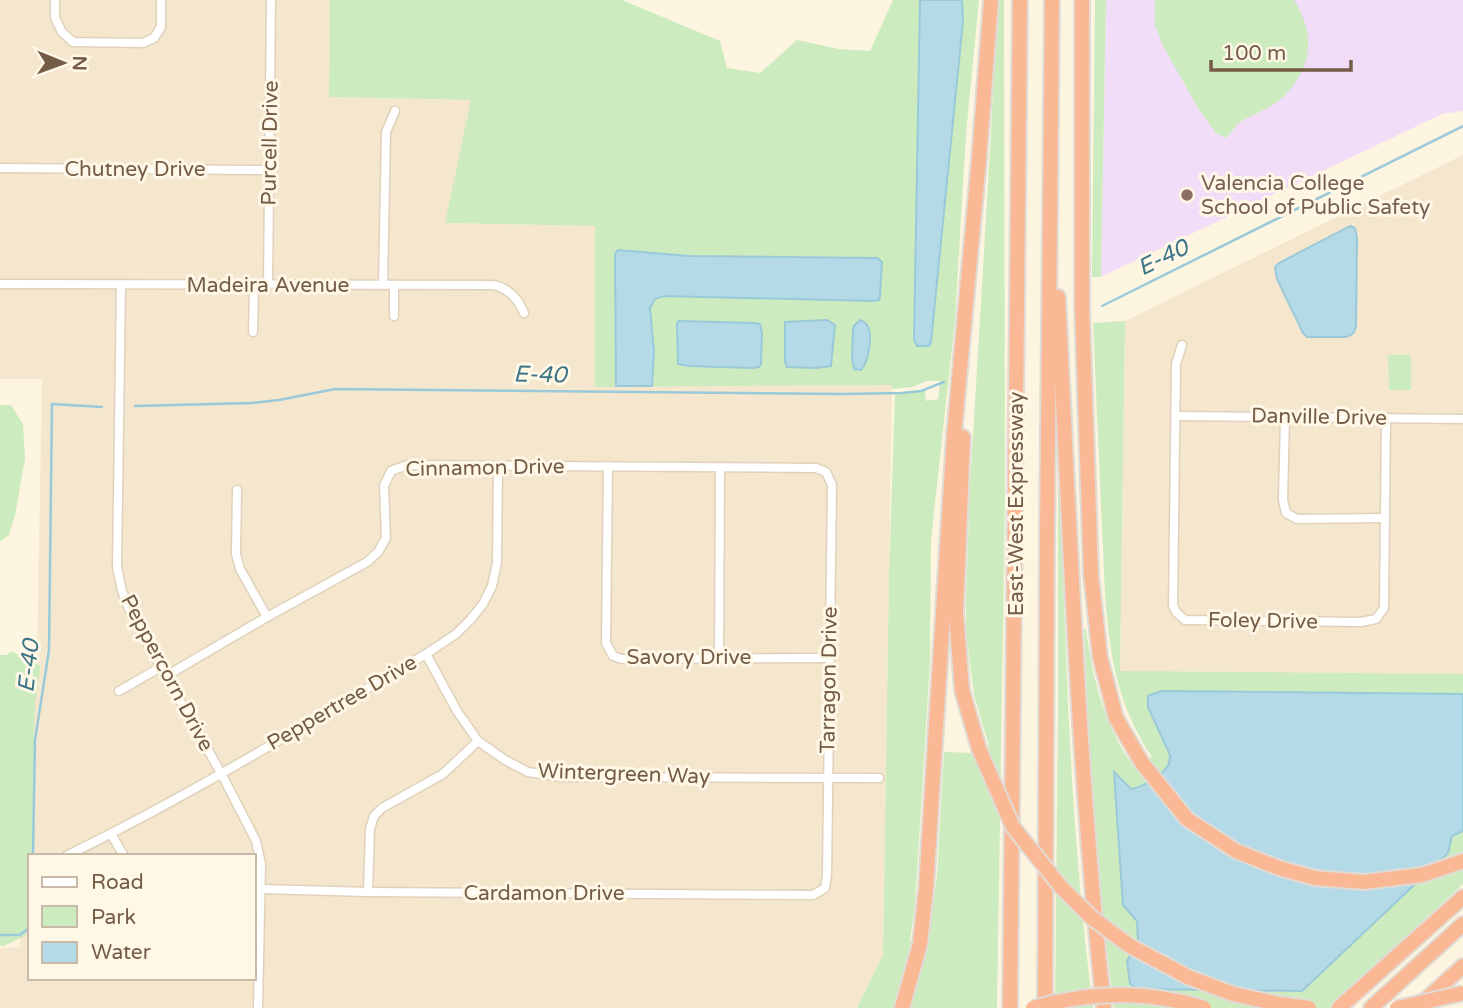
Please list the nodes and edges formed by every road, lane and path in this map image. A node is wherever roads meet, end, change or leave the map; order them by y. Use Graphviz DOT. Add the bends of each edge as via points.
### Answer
graph roads {
  1 [pos="55,0"];
  2 [pos="161,0"];
  3 [pos="271,0"];
  4 [pos="991,0"];
  5 [pos="1020,0"];
  6 [pos="1052,0"];
  7 [pos="1082,0"];
  8 [pos="395,111"];
  9 [pos="1051,149"];
  10 [pos="0,168"];
  11 [pos="269,170"];
  12 [pos="971,261"];
  13 [pos="0,284"];
  14 [pos="121,285"];
  15 [pos="254,285"];
  16 [pos="268,285"];
  17 [pos="383,285"];
  18 [pos="394,285"];
  19 [pos="524,313"];
  20 [pos="394,316"];
  21 [pos="253,332"];
  22 [pos="1182,345"];
  23 [pos="1176,416"];
  24 [pos="1285,417"];
  25 [pos="1386,418"];
  26 [pos="1463,419"];
  27 [pos="498,466"];
  28 [pos="608,466"];
  29 [pos="720,468"];
  30 [pos="826,472"];
  31 [pos="237,490"];
  32 [pos="1385,518"];
  33 [pos="267,618"];
  34 [pos="426,654"];
  35 [pos="719,658"];
  36 [pos="830,658"];
  37 [pos="161,667"];
  38 [pos="166,676"];
  39 [pos="119,691"];
  40 [pos="478,741"];
  41 [pos="221,773"];
  42 [pos="828,778"];
  43 [pos="879,778"];
  44 [pos="111,834"];
  45 [pos="70,854"];
  46 [pos="123,854"];
  47 [pos="1463,861"];
  48 [pos="825,888"];
  49 [pos="261,889"];
  50 [pos="368,892"];
  51 [pos="1463,897"];
  52 [pos="1463,924"];
  53 [pos="1463,965"];
  54 [pos="1463,993"];
  55 [pos="258,1008"];
  56 [pos="902,1008"];
  57 [pos="1010,1008"];
  58 [pos="1033,1008"];
  59 [pos="1045,1008"];
  60 [pos="1104,1008"];
  61 [pos="1204,1008"];
  62 [pos="1309,1008"];
  63 [pos="1339,1008"];
  64 [pos="1371,1008"];
  65 [pos="1396,1008"];
  66 [pos="1417,1008"];
  1 -- 2 [label="street" via="55,18 73,42 143,43 155,38 161,27"];
  3 -- 11 [label="street, Purcell Drive"];
  4 -- 12 [label="highway"];
  5 -- 57 [label="highway, East-West Expressway"];
  6 -- 9 [label="highway, East-West Expressway"];
  7 -- 47 [label="highway" via="1082,306 1091,575 1100,657 1116,718 1142,763 1187,819 1236,851 1315,878 1364,882 1422,875"];
  8 -- 17 [label="street" via="386,132"];
  9 -- 59 [label="highway, East-West Expressway"];
  9 -- 60 [label="highway" via="1079,720"];
  10 -- 11 [label="street, Chutney Drive"];
  11 -- 16 [label="street, Purcell Drive"];
  12 -- 56 [label="highway" via="952,460 926,889 920,944"];
  12 -- 62 [label="highway, bridge" via="956,613 962,690 978,749 1013,827 1061,887 1130,946 1188,977 1233,994"];
  13 -- 14 [label="street, Madeira Avenue"];
  14 -- 15 [label="street, Madeira Avenue"];
  14 -- 37 [label="street, Peppercorn Drive" via="117,567 132,616"];
  15 -- 16 [label="street, Madeira Avenue"];
  15 -- 21 [label="street"];
  16 -- 17 [label="street, Madeira Avenue"];
  17 -- 18 [label="street, Madeira Avenue"];
  18 -- 19 [label="street, Madeira Avenue" via="498,286 516,298"];
  18 -- 20 [label="street"];
  22 -- 23 [label="street, Foley Drive" via="1176,364"];
  23 -- 24 [label="street, Danville Drive"];
  23 -- 32 [label="street, Foley Drive" via="1173,606 1185,620 1376,619 1384,608"];
  24 -- 25 [label="street, Danville Drive"];
  24 -- 32 [label="street" via="1286,513 1297,519"];
  25 -- 26 [label="street, Danville Drive"];
  25 -- 32 [label="street, Foley Drive"];
  27 -- 28 [label="street, Cinnamon Drive"];
  27 -- 33 [label="street, Cinnamon Drive" via="407,465 391,471 384,486 386,538 378,552"];
  27 -- 34 [label="street, Peppertree Drive" via="497,564 492,586 471,619"];
  28 -- 29 [label="street, Cinnamon Drive"];
  28 -- 35 [label="street, Savory Drive" via="606,643 613,656"];
  29 -- 30 [label="street, Cinnamon Drive" via="816,468"];
  29 -- 35 [label="street"];
  30 -- 36 [label="street, Tarragon Drive" via="832,485"];
  31 -- 33 [label="street" via="236,554"];
  33 -- 38 [label="street, Cinnamon Drive"];
  34 -- 40 [label="street, Wintergreen Way"];
  34 -- 41 [label="street, Peppertree Drive"];
  35 -- 36 [label="street, Savory Drive"];
  36 -- 42 [label="street, Tarragon Drive"];
  37 -- 38 [label="street, Peppercorn Drive"];
  37 -- 39 [label="street"];
  38 -- 41 [label="street, Peppercorn Drive"];
  40 -- 42 [label="street, Wintergreen Way" via="528,772 561,776"];
  40 -- 50 [label="street" via="443,774 374,816"];
  41 -- 44 [label="street, Peppertree Drive"];
  41 -- 49 [label="street, Peppercorn Drive" via="256,841"];
  42 -- 43 [label="street, Wintergreen Way"];
  42 -- 48 [label="street, Tarragon Drive"];
  44 -- 45 [label="street, Peppertree Drive"];
  44 -- 46 [label="street"];
  48 -- 50 [label="street, Cardamon Drive" via="813,895"];
  49 -- 50 [label="street, Cardamon Drive"];
  49 -- 55 [label="street, Peppercorn Drive"];
  51 -- 63 [label="highway"];
  52 -- 64 [label="highway"];
  53 -- 66 [label="highway"];
  54 -- 65 [label="highway, bridge"];
  58 -- 61 [label="highway, bridge" via="1079,997 1126,994"];
}
